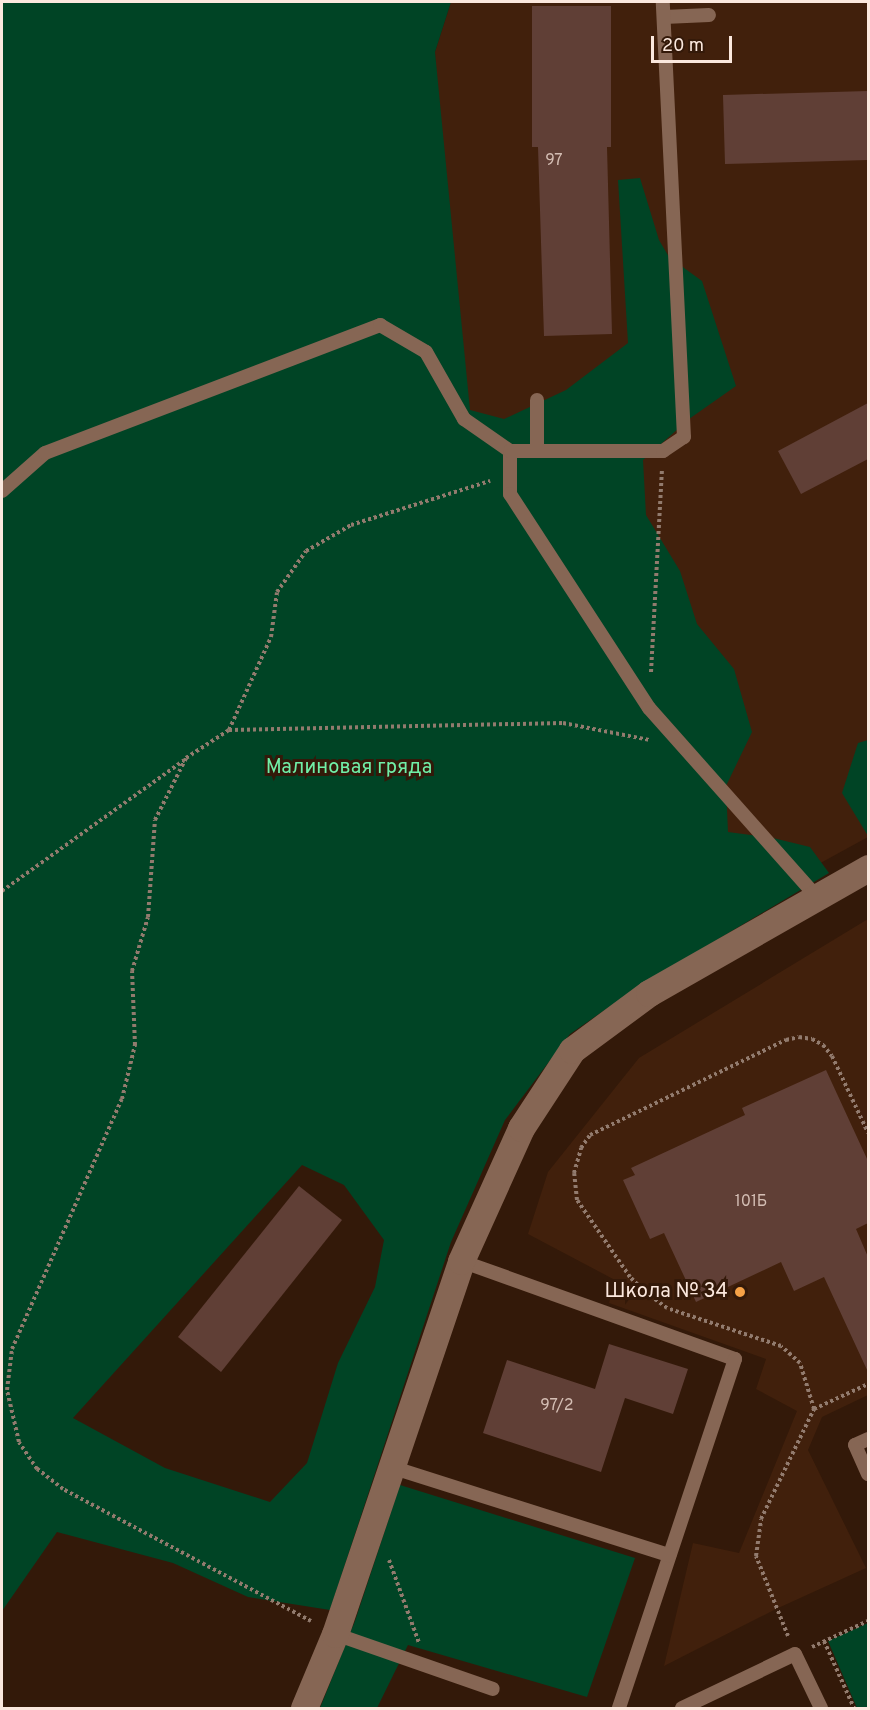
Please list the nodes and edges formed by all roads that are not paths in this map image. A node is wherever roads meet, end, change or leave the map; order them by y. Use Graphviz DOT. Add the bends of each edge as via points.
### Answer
graph roads {
  1 [pos="663,2"];
  2 [pos="709,15"];
  3 [pos="664,17"];
  4 [pos="537,400"];
  5 [pos="510,451"];
  6 [pos="537,451"];
  7 [pos="2,491"];
  8 [pos="868,868"];
  9 [pos="817,897"];
  10 [pos="461,1261"];
  11 [pos="868,1439"];
  12 [pos="392,1467"];
  13 [pos="868,1474"];
  14 [pos="669,1555"];
  15 [pos="335,1634"];
  16 [pos="493,1689"];
  17 [pos="304,1708"];
  18 [pos="619,1708"];
  19 [pos="682,1708"];
  20 [pos="821,1708"];
  1 -- 3 [label="lane"];
  2 -- 3 [label="lane"];
  3 -- 6 [label="lane" via="684,437 663,452"];
  4 -- 6 [label="lane"];
  5 -- 6 [label="lane"];
  5 -- 7 [label="lane" via="464,419 426,352 380,325 45,453"];
  5 -- 9 [label="lane" via="510,494 649,708"];
  8 -- 9 [label="street"];
  9 -- 10 [label="street" via="649,993 572,1050 521,1128"];
  10 -- 12 [label="street"];
  10 -- 14 [label="lane" via="735,1359"];
  11 -- 13 [label="lane" via="855,1445"];
  12 -- 14 [label="lane"];
  12 -- 15 [label="street"];
  14 -- 18 [label="lane"];
  15 -- 16 [label="lane"];
  15 -- 17 [label="street"];
  19 -- 20 [label="lane" via="795,1654"];
}
